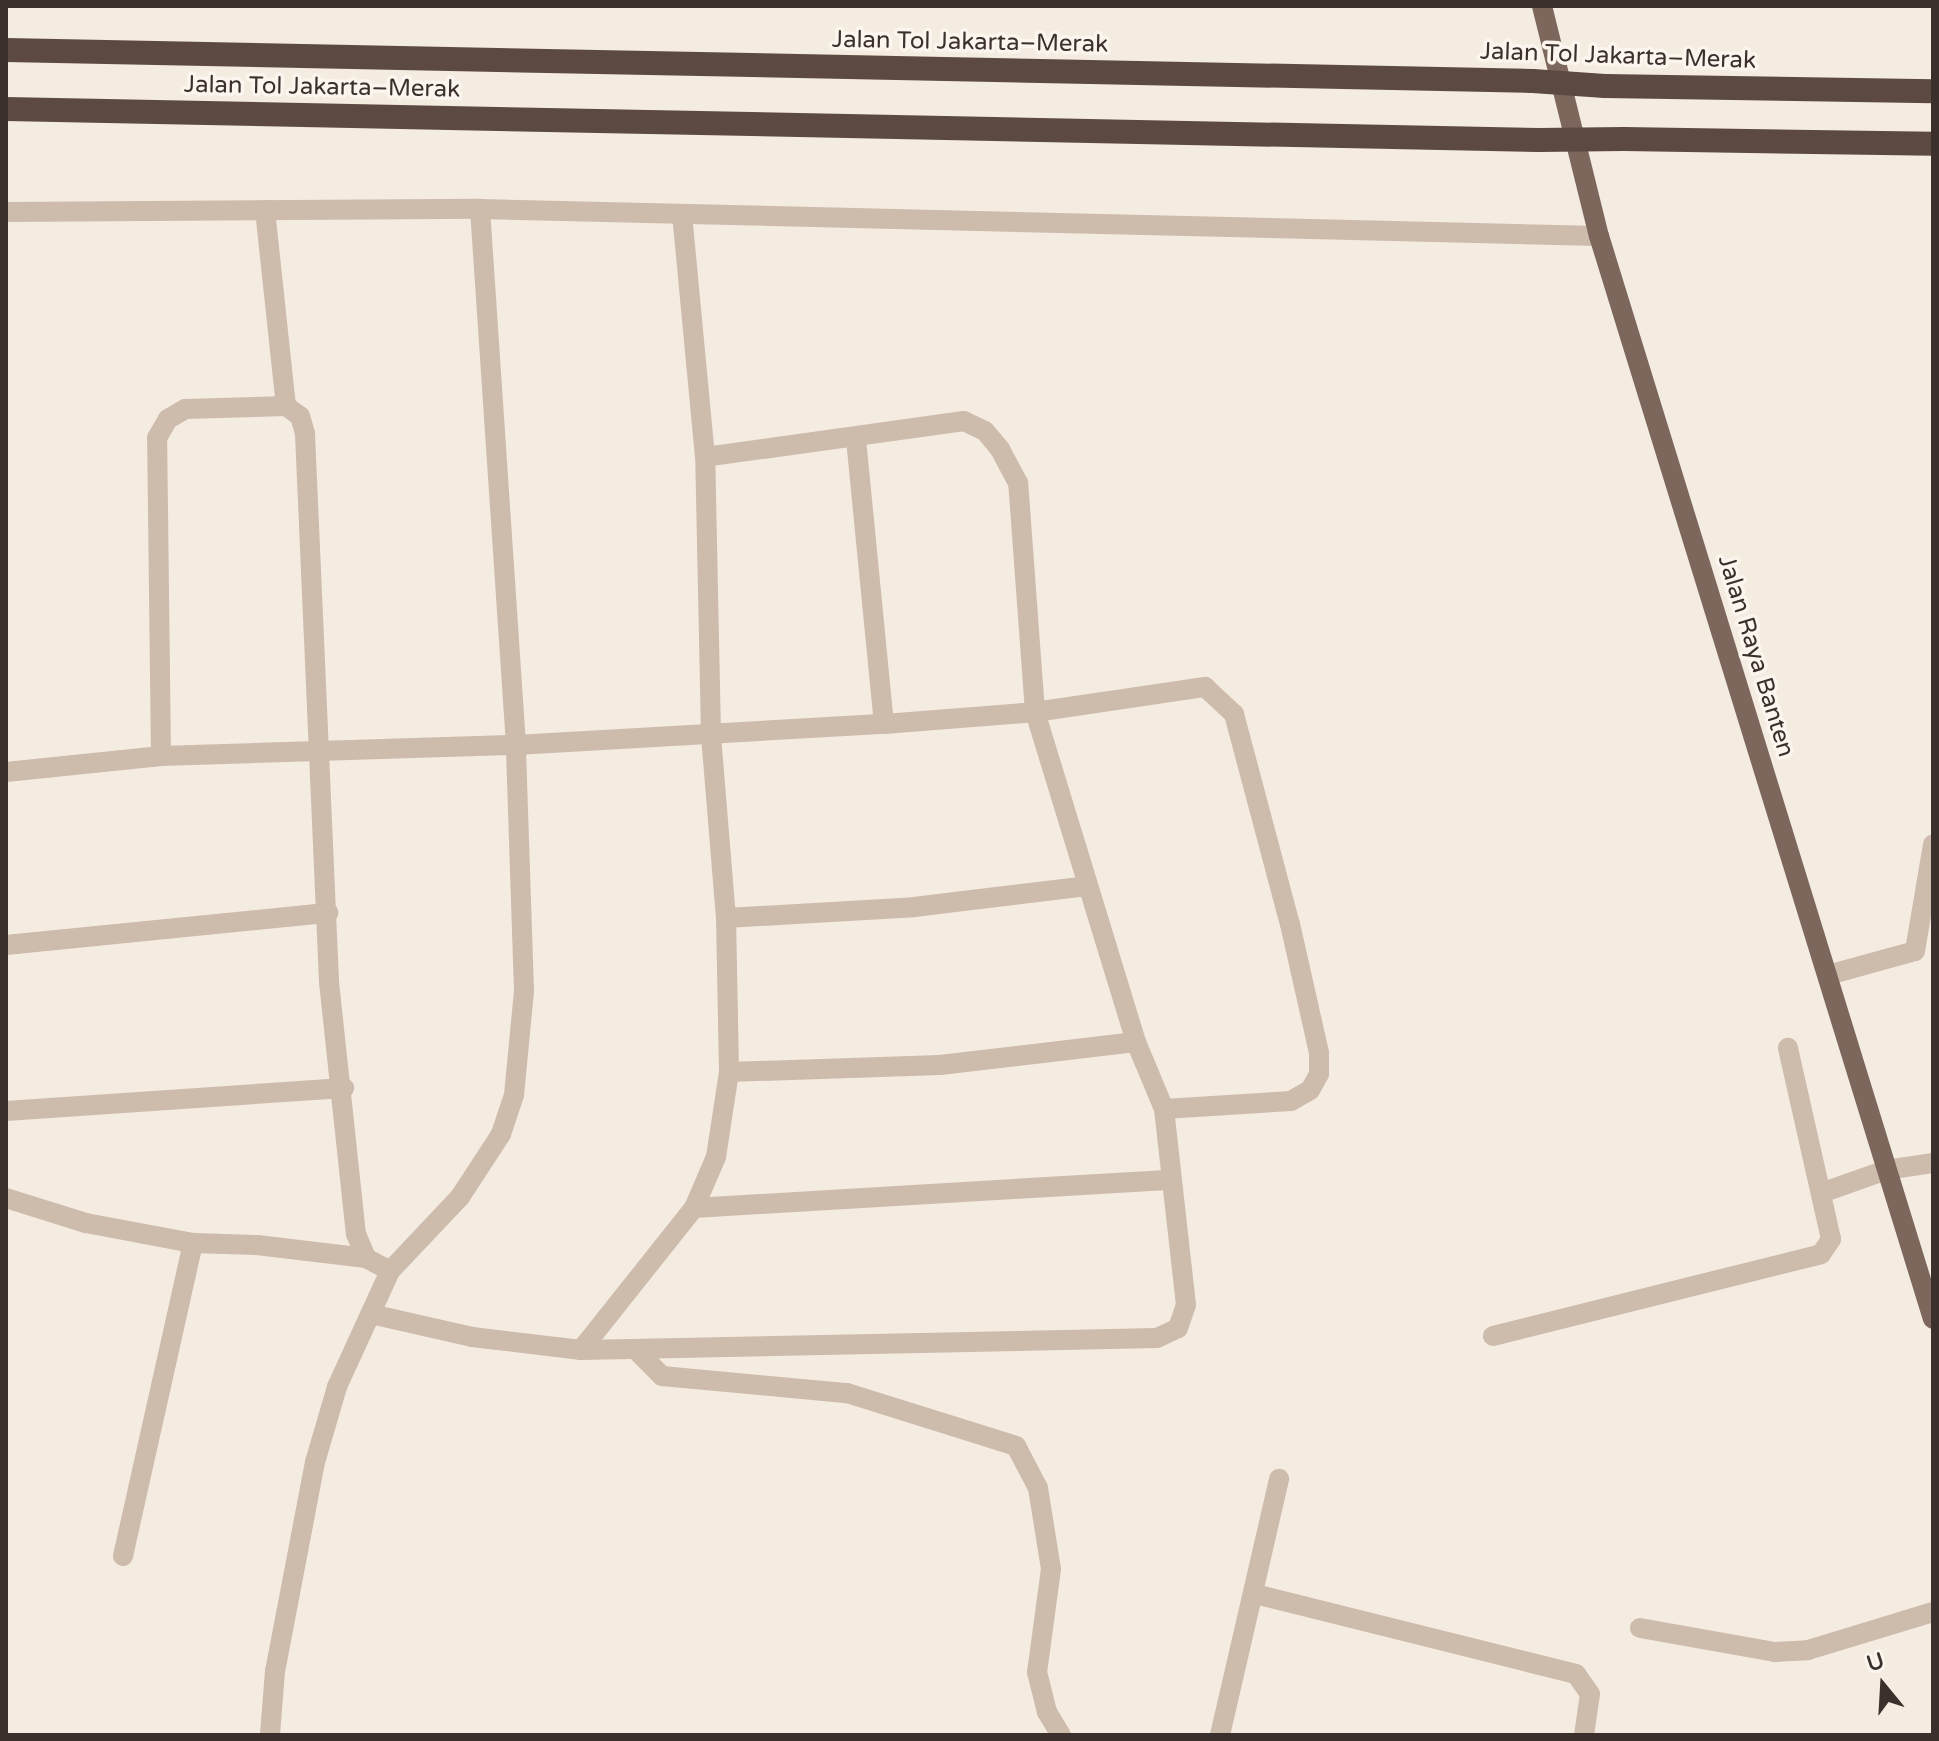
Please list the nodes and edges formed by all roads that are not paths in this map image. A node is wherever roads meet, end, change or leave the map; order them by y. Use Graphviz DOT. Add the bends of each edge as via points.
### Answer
graph roads {
  1 [pos="1542,6"];
  2 [pos="6,50"];
  3 [pos="1933,91"];
  4 [pos="6,109"];
  5 [pos="1933,144"];
  6 [pos="480,209"];
  7 [pos="265,210"];
  8 [pos="6,212"];
  9 [pos="682,215"];
  10 [pos="1599,236"];
  11 [pos="286,406"];
  12 [pos="856,439"];
  13 [pos="705,457"];
  14 [pos="1035,712"];
  15 [pos="884,724"];
  16 [pos="711,734"];
  17 [pos="516,745"];
  18 [pos="323,747"];
  19 [pos="161,756"];
  20 [pos="6,772"];
  21 [pos="1933,845"];
  22 [pos="1087,886"];
  23 [pos="328,913"];
  24 [pos="726,918"];
  25 [pos="6,945"];
  26 [pos="1828,975"];
  27 [pos="1136,1042"];
  28 [pos="1788,1048"];
  29 [pos="729,1072"];
  30 [pos="344,1088"];
  31 [pos="1164,1109"];
  32 [pos="6,1111"];
  33 [pos="1933,1163"];
  34 [pos="1886,1170"];
  35 [pos="1171,1180"];
  36 [pos="1824,1192"];
  37 [pos="6,1198"];
  38 [pos="694,1208"];
  39 [pos="193,1243"];
  40 [pos="366,1258"];
  41 [pos="390,1271"];
  42 [pos="371,1314"];
  43 [pos="1933,1319"];
  44 [pos="1493,1336"];
  45 [pos="581,1350"];
  46 [pos="636,1350"];
  47 [pos="1279,1479"];
  48 [pos="123,1556"];
  49 [pos="1255,1594"];
  50 [pos="1933,1612"];
  51 [pos="1640,1628"];
  52 [pos="270,1735"];
  53 [pos="1061,1735"];
  54 [pos="1220,1735"];
  55 [pos="1584,1735"];
  1 -- 10 [label="main road, Jalan Raya Banten"];
  2 -- 3 [label="highway, Jalan Tol Jakarta–Merak, bridge"];
  4 -- 5 [label="highway, Jalan Tol Jakarta–Merak, bridge"];
  6 -- 7 [label="street"];
  6 -- 9 [label="street"];
  6 -- 17 [label="street"];
  7 -- 8 [label="street"];
  7 -- 11 [label="street"];
  9 -- 10 [label="street"];
  9 -- 13 [label="street"];
  10 -- 26 [label="main road, Jalan Raya Banten"];
  11 -- 18 [label="street" via="300,416 305,434"];
  11 -- 19 [label="street" via="185,409 168,419 157,438"];
  12 -- 13 [label="street"];
  12 -- 14 [label="street" via="964,421 985,431 1000,449 1018,483"];
  12 -- 15 [label="street"];
  13 -- 16 [label="street"];
  14 -- 15 [label="street"];
  14 -- 22 [label="street"];
  14 -- 31 [label="street" via="1205,687 1234,714 1293,938 1319,1074 1310,1090 1291,1101"];
  15 -- 16 [label="street"];
  16 -- 17 [label="street"];
  16 -- 24 [label="street"];
  17 -- 18 [label="street"];
  17 -- 41 [label="street" via="524,991 514,1095 501,1134 460,1197"];
  18 -- 19 [label="street"];
  18 -- 23 [label="street"];
  19 -- 20 [label="street"];
  21 -- 26 [label="street" via="1915,951"];
  22 -- 24 [label="street" via="914,907"];
  22 -- 27 [label="street"];
  23 -- 25 [label="street"];
  23 -- 30 [label="street" via="329,982"];
  24 -- 29 [label="street"];
  26 -- 34 [label="main road, Jalan Raya Banten"];
  27 -- 29 [label="street" via="940,1065"];
  27 -- 31 [label="street"];
  28 -- 36 [label="street"];
  29 -- 38 [label="street" via="716,1157"];
  30 -- 32 [label="street"];
  30 -- 40 [label="street" via="356,1234"];
  31 -- 35 [label="street"];
  33 -- 34 [label="street"];
  34 -- 36 [label="street"];
  34 -- 43 [label="main road, Jalan Raya Banten"];
  35 -- 38 [label="street"];
  35 -- 46 [label="street" via="1186,1305 1178,1328 1157,1338"];
  36 -- 44 [label="street" via="1831,1239 1821,1254"];
  37 -- 39 [label="street" via="86,1223"];
  38 -- 45 [label="street"];
  39 -- 40 [label="street"];
  39 -- 48 [label="street"];
  40 -- 41 [label="street"];
  41 -- 42 [label="street"];
  42 -- 45 [label="street" via="472,1337"];
  42 -- 52 [label="street" via="337,1387 315,1462 275,1671"];
  45 -- 46 [label="street"];
  46 -- 53 [label="street" via="662,1376 847,1393 1016,1446 1038,1488 1051,1569 1037,1672 1047,1712"];
  47 -- 49 [label="street"];
  49 -- 54 [label="street"];
  49 -- 55 [label="street" via="1576,1674 1590,1694"];
  50 -- 51 [label="street" via="1808,1650 1775,1652"];
}
